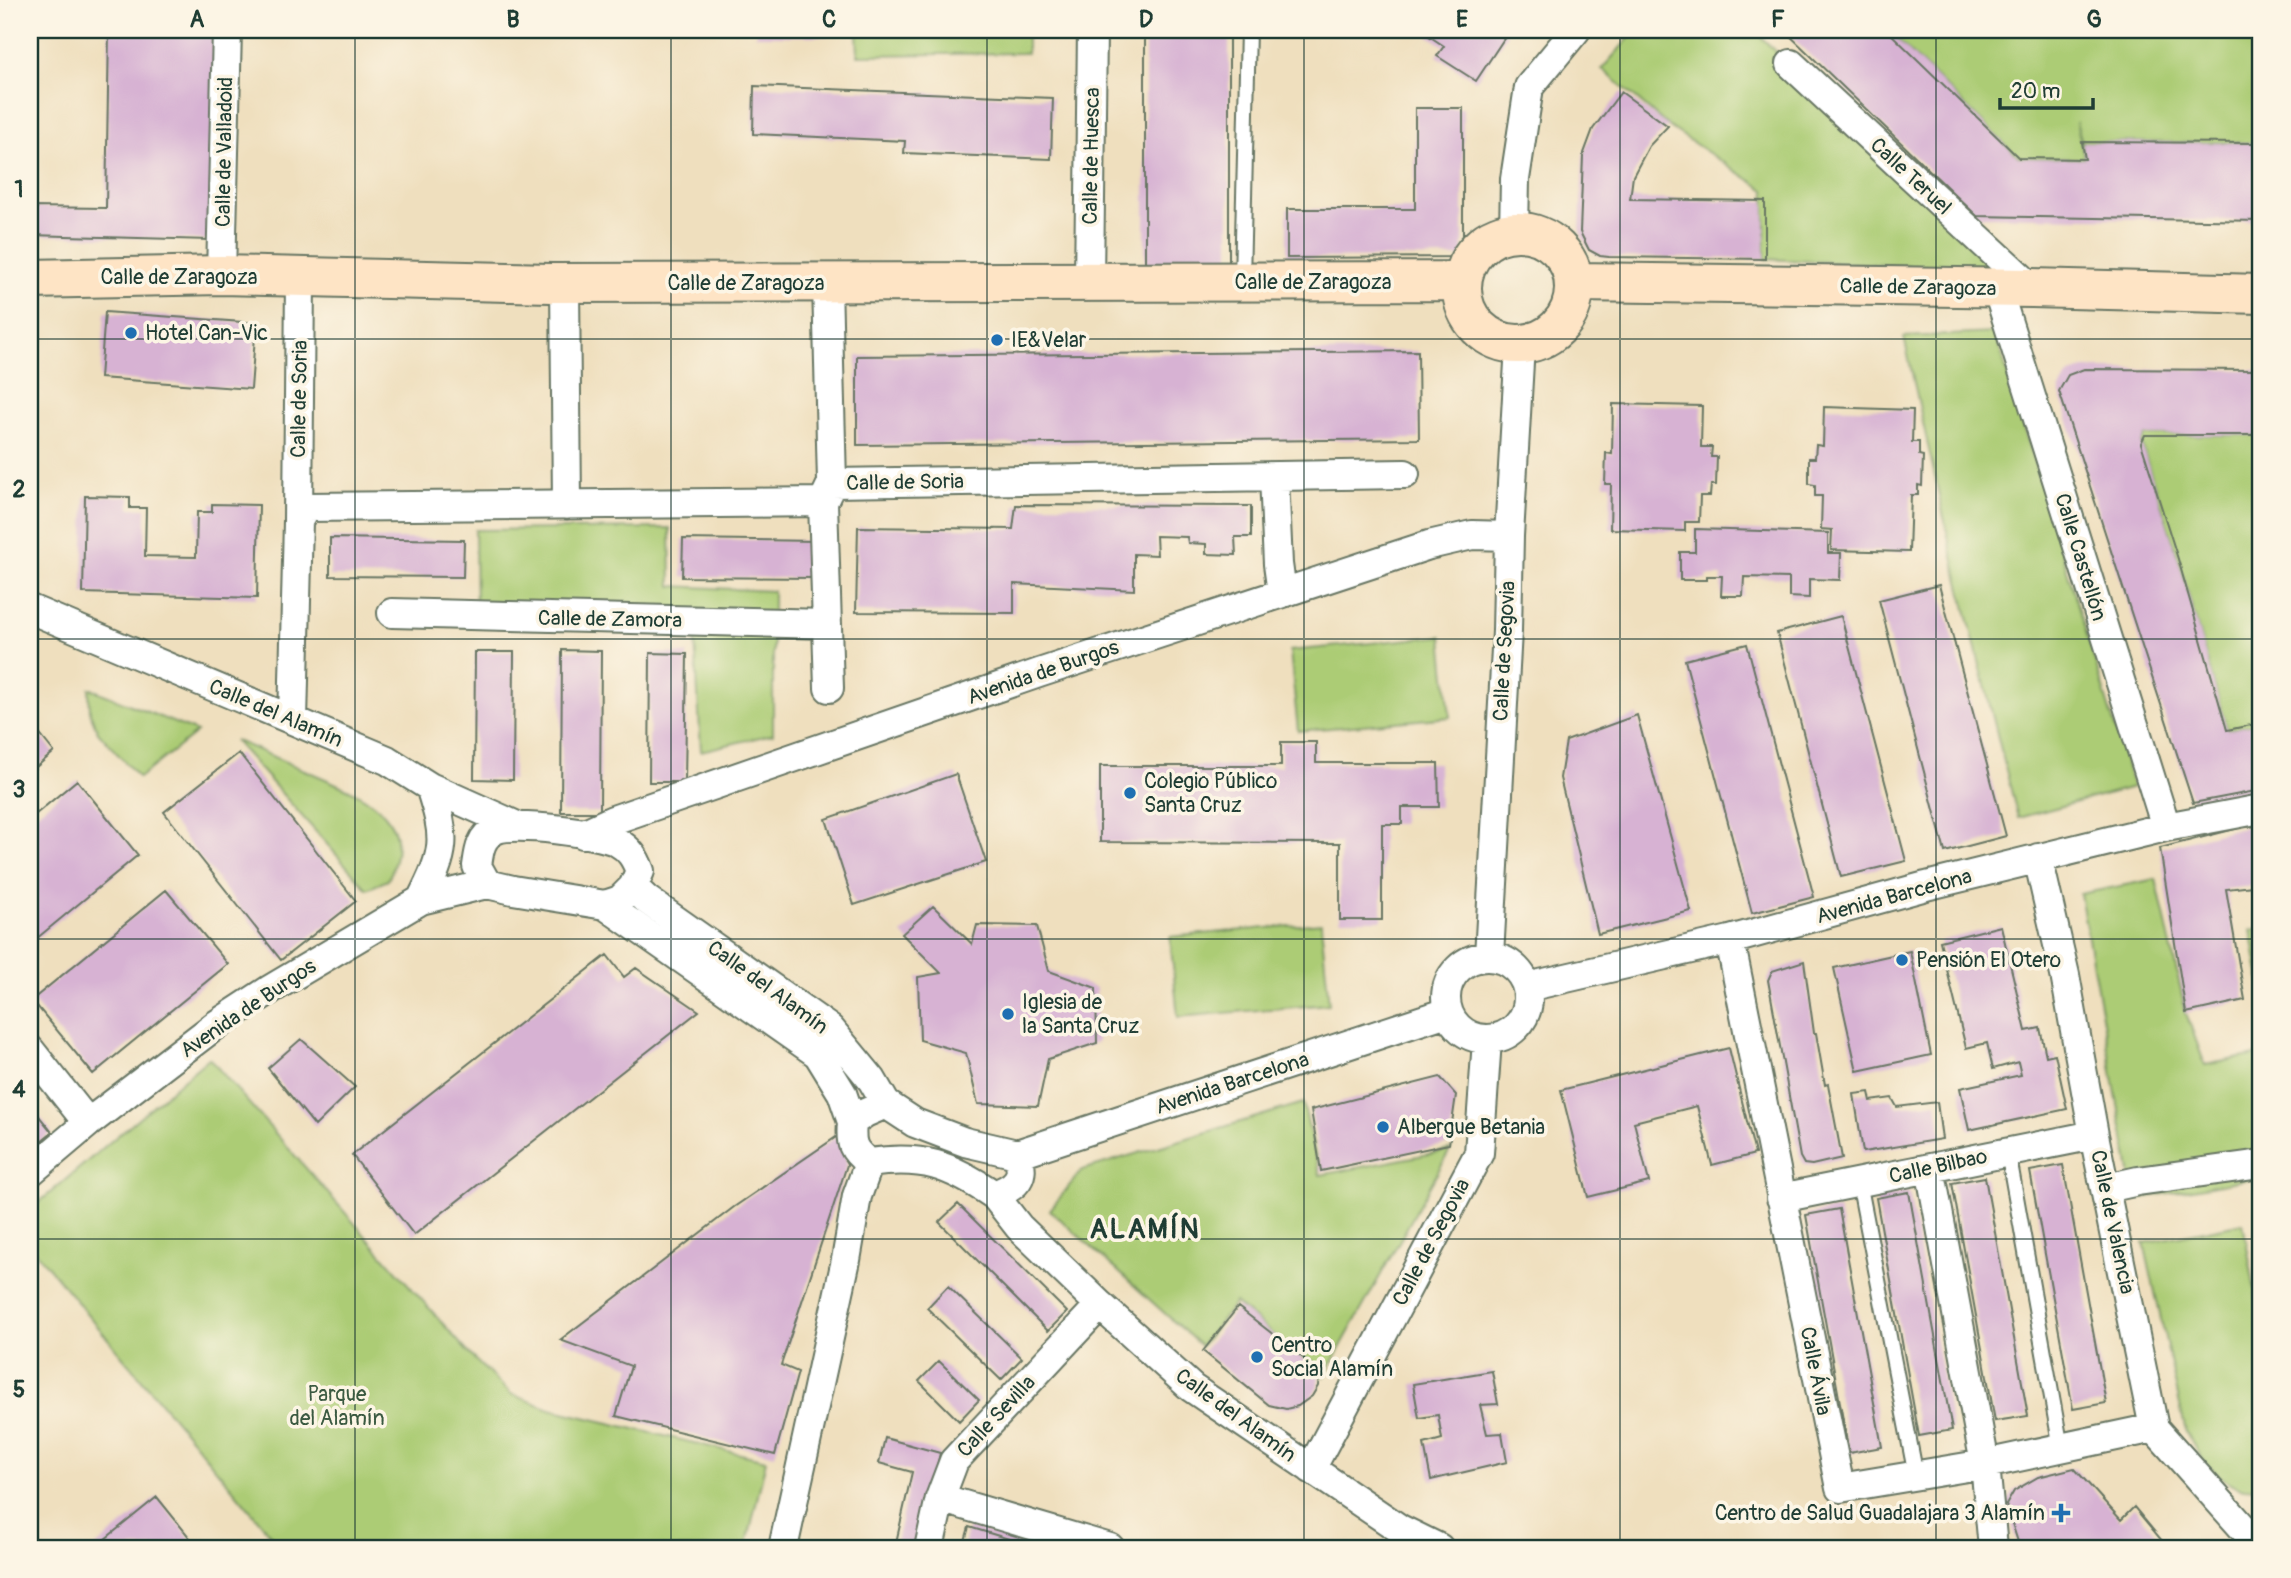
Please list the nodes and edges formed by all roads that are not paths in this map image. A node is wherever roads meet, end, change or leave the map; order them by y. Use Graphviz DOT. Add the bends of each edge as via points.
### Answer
graph roads {
  1 [pos="228,30"];
  2 [pos="1092,30"];
  3 [pos="1248,30"];
  4 [pos="1575,30"];
  5 [pos="1791,64"];
  6 [pos="1514,232"];
  7 [pos="221,275"];
  8 [pos="300,277"];
  9 [pos="30,279"];
  10 [pos="1462,281"];
  11 [pos="1090,282"];
  12 [pos="1241,282"];
  13 [pos="1575,282"];
  14 [pos="565,283"];
  15 [pos="827,283"];
  16 [pos="2014,288"];
  17 [pos="2261,294"];
  18 [pos="1520,345"];
  19 [pos="1405,474"];
  20 [pos="1274,477"];
  21 [pos="828,493"];
  22 [pos="567,505"];
  23 [pos="298,521"];
  24 [pos="1509,536"];
  25 [pos="1282,593"];
  26 [pos="30,609"];
  27 [pos="392,613"];
  28 [pos="827,624"];
  29 [pos="829,688"];
  30 [pos="293,720"];
  31 [pos="430,787"];
  32 [pos="2261,809"];
  33 [pos="517,826"];
  34 [pos="2165,827"];
  35 [pos="583,834"];
  36 [pos="2038,858"];
  37 [pos="487,884"];
  38 [pos="633,887"];
  39 [pos="421,900"];
  40 [pos="606,905"];
  41 [pos="1730,940"];
  42 [pos="1489,956"];
  43 [pos="1527,987"];
  44 [pos="1447,1012"];
  45 [pos="1487,1040"];
  46 [pos="30,1050"];
  47 [pos="886,1104"];
  48 [pos="852,1122"];
  49 [pos="88,1123"];
  50 [pos="2094,1135"];
  51 [pos="2008,1152"];
  52 [pos="1017,1154"];
  53 [pos="869,1163"];
  54 [pos="2261,1164"];
  55 [pos="1930,1168"];
  56 [pos="30,1172"];
  57 [pos="1859,1182"];
  58 [pos="2107,1188"];
  59 [pos="994,1195"];
  60 [pos="1781,1198"];
  61 [pos="1100,1305"];
  62 [pos="2154,1427"];
  63 [pos="2061,1448"];
  64 [pos="1985,1464"];
  65 [pos="1311,1469"];
  66 [pos="1916,1476"];
  67 [pos="940,1498"];
  68 [pos="2251,1523"];
  69 [pos="783,1548"];
  70 [pos="929,1548"];
  71 [pos="1110,1548"];
  72 [pos="1439,1548"];
  73 [pos="1993,1548"];
  74 [pos="2261,1548"];
  1 -- 7 [label="street, Calle de Valladoid"];
  2 -- 11 [label="street, Calle de Huesca"];
  3 -- 12 [label="lane"];
  4 -- 6 [label="street" via="1529,87 1515,178"];
  5 -- 16 [label="street, Calle Teruel"];
  6 -- 10 [label="street" via="1479,247"];
  6 -- 13 [label="street" via="1535,234 1555,245"];
  7 -- 8 [label="street, Calle de Zaragoza"];
  7 -- 9 [label="street, Calle de Zaragoza"];
  8 -- 14 [label="street, Calle de Zaragoza"];
  8 -- 23 [label="street, Calle de Soria"];
  10 -- 12 [label="street, Calle de Zaragoza"];
  10 -- 18 [label="street" via="1464,305 1476,327 1497,341"];
  11 -- 12 [label="street, Calle de Zaragoza"];
  11 -- 15 [label="street, Calle de Zaragoza"];
  13 -- 16 [label="street, Calle de Zaragoza"];
  13 -- 18 [label="street" via="1573,305 1562,326 1543,340"];
  14 -- 15 [label="street, Calle de Zaragoza"];
  14 -- 22 [label="street"];
  15 -- 21 [label="street"];
  16 -- 17 [label="street, Calle de Zaragoza"];
  16 -- 34 [label="street, Calle Castellón"];
  18 -- 24 [label="street, Calle de Segovia"];
  19 -- 20 [label="street, Calle de Soria"];
  20 -- 21 [label="street, Calle de Soria"];
  20 -- 25 [label="street"];
  21 -- 22 [label="street, Calle de Soria"];
  21 -- 28 [label="street"];
  22 -- 23 [label="street, Calle de Soria" via="306,507"];
  23 -- 30 [label="street, Calle de Soria"];
  24 -- 25 [label="street, Avenida de Burgos" via="1472,535 1429,545"];
  24 -- 42 [label="street, Calle de Segovia"];
  25 -- 35 [label="street, Avenida de Burgos" via="1039,673"];
  26 -- 30 [label="street, Calle del Alamín"];
  27 -- 28 [label="street, Calle de Zamora"];
  28 -- 29 [label="street"];
  30 -- 31 [label="street, Calle del Alamín" via="387,760"];
  31 -- 33 [label="street, Calle del Alamín"];
  31 -- 39 [label="street" via="442,822 442,852"];
  32 -- 34 [label="street, Avenida Barcelona"];
  33 -- 35 [label="street"];
  33 -- 37 [label="street" via="495,830 480,843 477,866"];
  34 -- 36 [label="street, Avenida Barcelona"];
  35 -- 38 [label="street" via="617,842 634,854 640,871"];
  36 -- 41 [label="street, Avenida Barcelona"];
  36 -- 50 [label="street, Calle de Valencia"];
  37 -- 39 [label="street, Avenida de Burgos"];
  37 -- 40 [label="street"];
  38 -- 40 [label="street" via="620,900"];
  38 -- 47 [label="street, Calle del Alamín" via="830,1029"];
  39 -- 49 [label="street, Avenida de Burgos" via="216,1025"];
  40 -- 48 [label="street, Calle del Alamín" via="818,1054 842,1093"];
  41 -- 43 [label="street, Avenida Barcelona"];
  41 -- 60 [label="street, Calle Ávila"];
  42 -- 43 [label="street" via="1521,974"];
  42 -- 44 [label="street" via="1473,959 1453,974 1446,990"];
  43 -- 45 [label="street" via="1529,1001 1519,1026 1501,1038"];
  44 -- 45 [label="street" via="1458,1029"];
  44 -- 52 [label="street, Avenida Barcelona"];
  45 -- 65 [label="street, Calle de Segovia" via="1479,1153"];
  46 -- 49 [label="street"];
  47 -- 48 [label="street"];
  47 -- 52 [label="street" via="915,1124"];
  48 -- 53 [label="street, Calle del Alamín" via="856,1153"];
  49 -- 56 [label="street, Avenida de Burgos"];
  50 -- 51 [label="street, Calle Bilbao"];
  50 -- 58 [label="street, Calle de Valencia"];
  51 -- 55 [label="street, Calle Bilbao"];
  51 -- 63 [label="lane"];
  52 -- 59 [label="street" via="1022,1166 1019,1180"];
  53 -- 59 [label="street" via="895,1159 947,1167"];
  53 -- 69 [label="street" via="857,1196"];
  54 -- 58 [label="street"];
  55 -- 57 [label="street, Calle Bilbao"];
  55 -- 64 [label="street"];
  57 -- 60 [label="street, Calle Bilbao"];
  57 -- 66 [label="lane"];
  58 -- 62 [label="street, Calle de Valencia"];
  59 -- 61 [label="street, Calle del Alamín" via="1019,1227"];
  60 -- 66 [label="street, Calle Ávila" via="1840,1488"];
  61 -- 65 [label="street, Calle del Alamín" via="1192,1388"];
  61 -- 67 [label="street, Calle Sevilla" via="954,1461"];
  62 -- 63 [label="street, Calle Ávila"];
  62 -- 68 [label="street"];
  63 -- 64 [label="street, Calle Ávila"];
  64 -- 66 [label="street, Calle Ávila"];
  64 -- 73 [label="street"];
  65 -- 72 [label="street, Calle del Alamín" via="1401,1529"];
  67 -- 70 [label="street, Calle Sevilla"];
  67 -- 71 [label="street"];
  68 -- 74 [label="street"];
}
